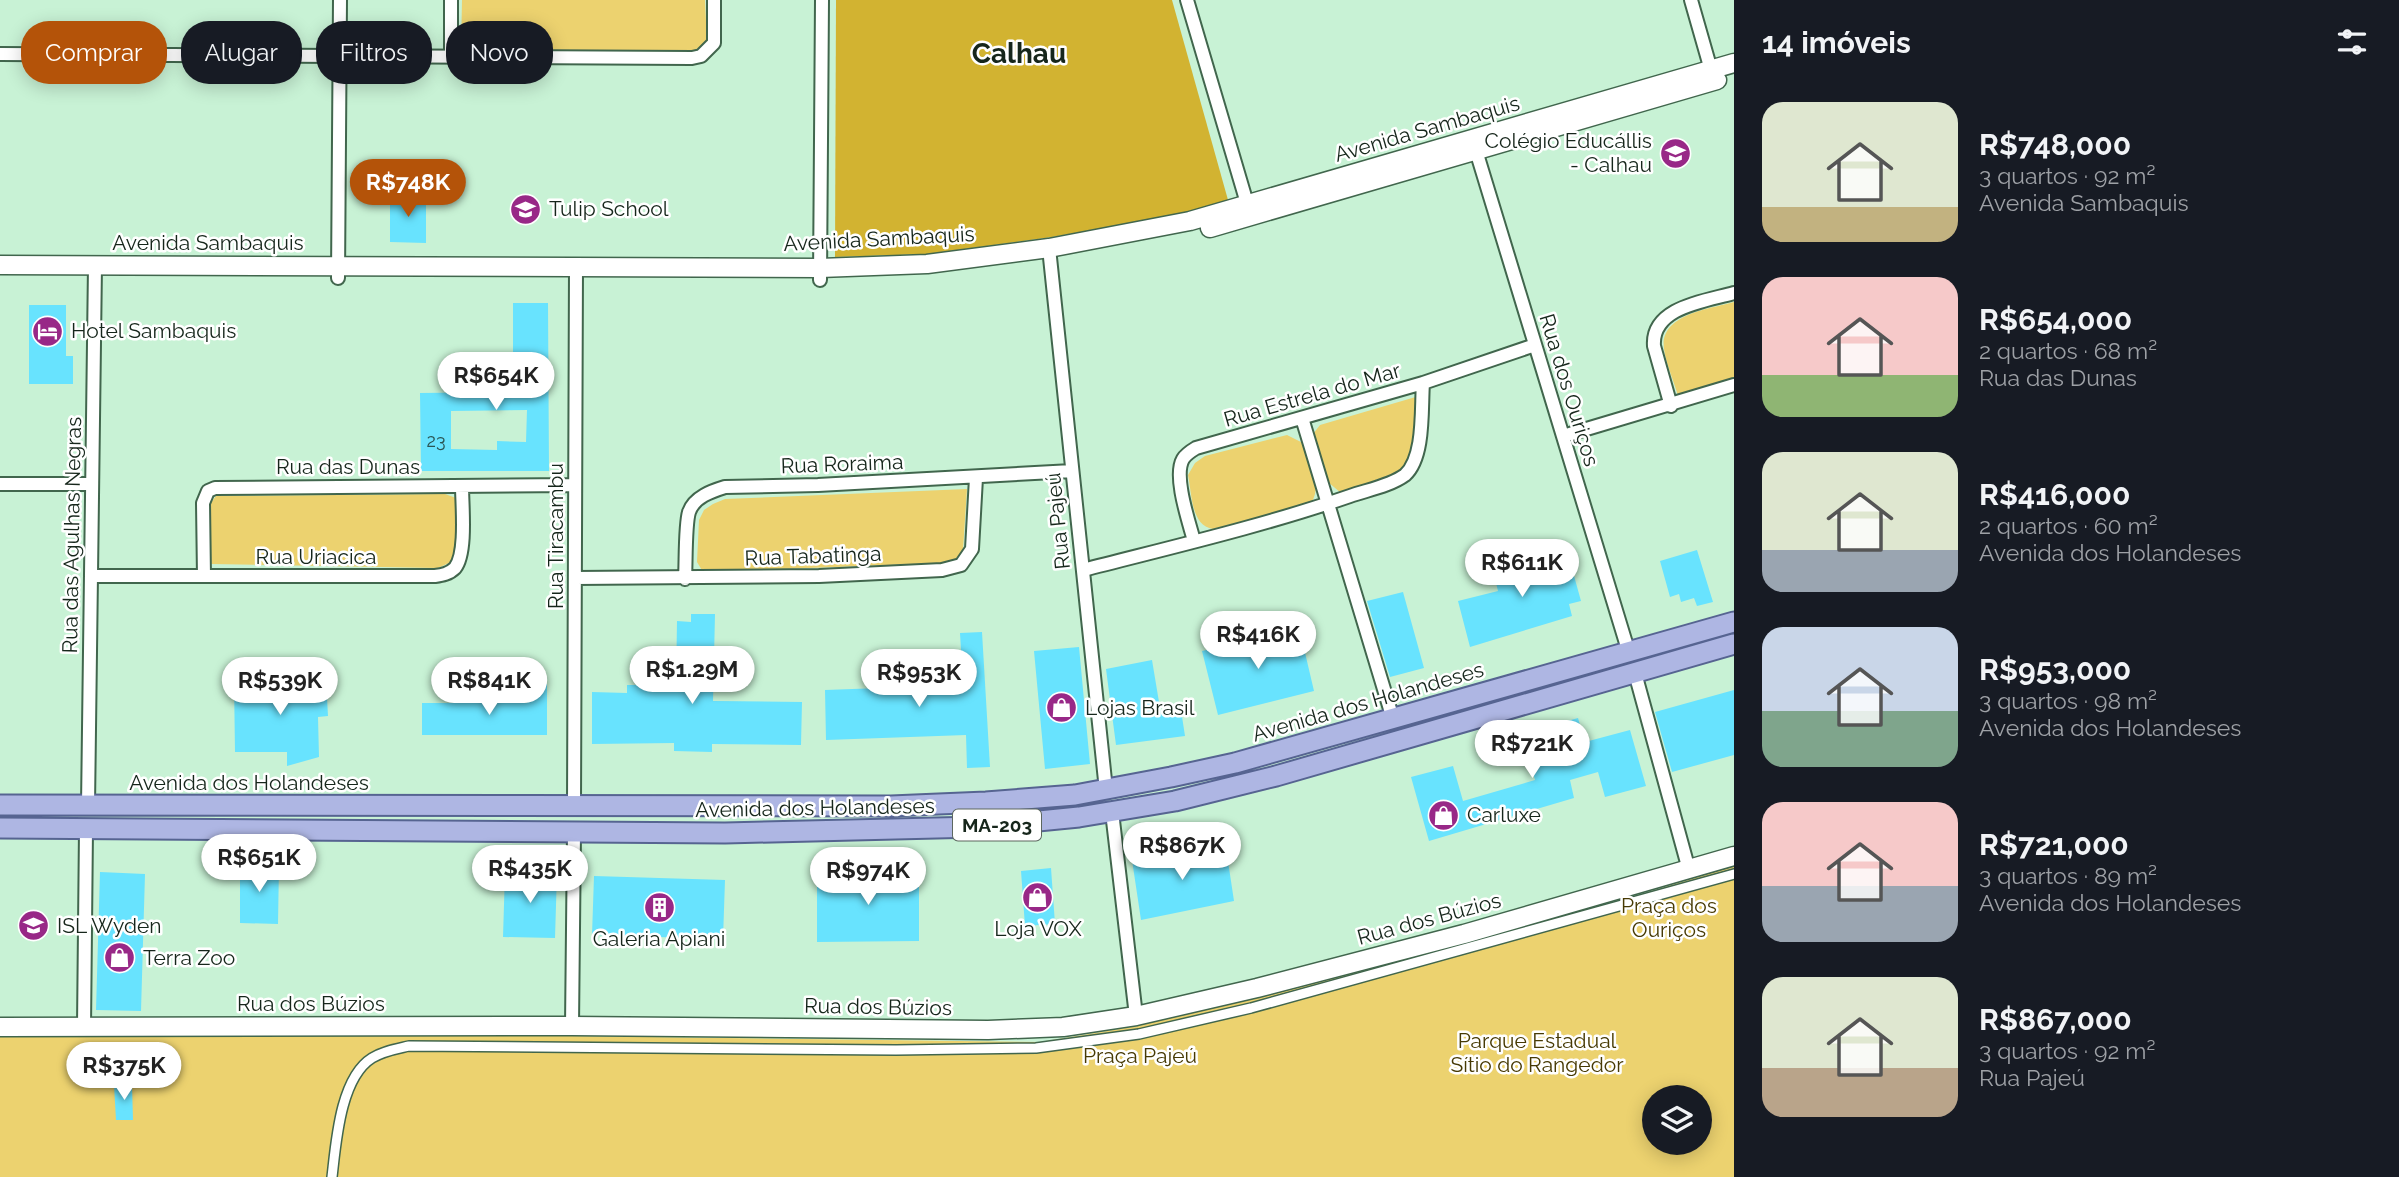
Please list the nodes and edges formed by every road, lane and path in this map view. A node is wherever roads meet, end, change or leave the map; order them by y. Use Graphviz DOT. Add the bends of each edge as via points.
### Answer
graph roads {
  1 [pos="340,0"];
  2 [pos="451,0"];
  3 [pos="714,0"];
  4 [pos="822,0"];
  5 [pos="1691,0"];
  6 [pos="1191,1"];
  7 [pos="340,21"];
  8 [pos="451,21"];
  9 [pos="0,54"];
  10 [pos="316,55"];
  11 [pos="553,57"];
  12 [pos="1734,63"];
  13 [pos="1713,75"];
  14 [pos="1734,75"];
  15 [pos="340,84"];
  16 [pos="1474,145"];
  17 [pos="1249,211"];
  18 [pos="1049,253"];
  19 [pos="0,265"];
  20 [pos="95,271"];
  21 [pos="338,272"];
  22 [pos="576,273"];
  23 [pos="820,274"];
  24 [pos="0,276"];
  25 [pos="1734,293"];
  26 [pos="1535,345"];
  27 [pos="1423,383"];
  28 [pos="1734,385"];
  29 [pos="1671,405"];
  30 [pos="1302,418"];
  31 [pos="1563,436"];
  32 [pos="1072,471"];
  33 [pos="976,478"];
  34 [pos="0,484"];
  35 [pos="92,484"];
  36 [pos="575,485"];
  37 [pos="462,486"];
  38 [pos="1329,503"];
  39 [pos="1194,541"];
  40 [pos="1083,570"];
  41 [pos="91,576"];
  42 [pos="204,576"];
  43 [pos="575,578"];
  44 [pos="685,579"];
  45 [pos="1734,622"];
  46 [pos="1734,644"];
  47 [pos="1629,653"];
  48 [pos="1634,673"];
  49 [pos="1394,719"];
  50 [pos="1106,790"];
  51 [pos="493,804"];
  52 [pos="574,805"];
  53 [pos="638,805"];
  54 [pos="0,806"];
  55 [pos="88,806"];
  56 [pos="1112,812"];
  57 [pos="0,828"];
  58 [pos="86,829"];
  59 [pos="398,832"];
  60 [pos="520,832"];
  61 [pos="574,832"];
  62 [pos="1734,856"];
  63 [pos="1689,870"];
  64 [pos="1734,874"];
  65 [pos="1136,1016"];
  66 [pos="572,1026"];
  67 [pos="0,1027"];
  68 [pos="84,1027"];
  69 [pos="332,1177"];
  1 -- 7 [label="street"];
  2 -- 8 [label="street"];
  3 -- 11 [label="street" via="714,43 701,56"];
  4 -- 23 [label="street"];
  5 -- 13 [label="street"];
  6 -- 17 [label="street"];
  9 -- 10 [label="street"];
  12 -- 13 [label="main road, Avenida Sambaquis"];
  13 -- 14 [label="main road, Avenida Sambaquis"];
  13 -- 16 [label="main road, Avenida Sambaquis"];
  15 -- 21 [label="street"];
  16 -- 17 [label="main road, Avenida Sambaquis"];
  16 -- 26 [label="street, Rua dos Ouriços"];
  17 -- 18 [label="main road, Avenida Sambaquis" via="1196,232"];
  18 -- 23 [label="main road, Avenida Sambaquis" via="924,273"];
  18 -- 32 [label="street, Rua Pajeú"];
  19 -- 20 [label="main road, Avenida Sambaquis"];
  20 -- 21 [label="main road, Avenida Sambaquis"];
  20 -- 24 [label="main road, Avenida Sambaquis"];
  20 -- 35 [label="street, Rua das Agulhas Negras"];
  21 -- 22 [label="main road, Avenida Sambaquis"];
  22 -- 23 [label="main road, Avenida Sambaquis"];
  22 -- 36 [label="street, Rua Tiracambu"];
  25 -- 29 [label="street" via="1678,310 1660,322 1654,345"];
  26 -- 27 [label="street, Rua Estrela do Mar"];
  26 -- 31 [label="street, Rua dos Ouriços"];
  27 -- 30 [label="street, Rua Estrela do Mar"];
  27 -- 38 [label="street" via="1414,463 1391,482"];
  28 -- 29 [label="street"];
  29 -- 31 [label="street"];
  30 -- 38 [label="street"];
  30 -- 39 [label="street, Rua Estrela do Mar" via="1196,448 1184,457 1181,483"];
  31 -- 47 [label="street, Rua dos Ouriços"];
  32 -- 33 [label="street, Rua Roraima"];
  32 -- 40 [label="street, Rua Pajeú"];
  33 -- 44 [label="street, Rua Roraima" via="725,487 710,492 690,510"];
  33 -- 44 [label="street, Rua Tabatinga" via="974,538 961,565 943,570"];
  34 -- 35 [label="street"];
  35 -- 41 [label="street, Rua das Agulhas Negras"];
  36 -- 37 [label="street, Rua das Dunas"];
  36 -- 43 [label="street, Rua Tiracambu"];
  37 -- 42 [label="street, Rua Uriacica" via="461,551 456,567 448,573"];
  37 -- 42 [label="street, Rua das Dunas" via="215,488 208,491 203,503"];
  38 -- 39 [label="street"];
  38 -- 49 [label="street"];
  39 -- 40 [label="street"];
  40 -- 50 [label="street, Rua Pajeú"];
  41 -- 42 [label="street, Rua Uriacica"];
  41 -- 55 [label="street, Rua das Agulhas Negras"];
  43 -- 44 [label="street, Rua Tabatinga"];
  43 -- 52 [label="street, Rua Tiracambu"];
  45 -- 47 [label="main road, Avenida dos Holandeses / MA-203"];
  46 -- 48 [label="main road, Avenida dos Holandeses / MA-203"];
  47 -- 49 [label="main road, Avenida dos Holandeses / MA-203"];
  48 -- 56 [label="main road, Avenida dos Holandeses / MA-203" via="1276,776"];
  48 -- 63 [label="street"];
  49 -- 50 [label="main road, Avenida dos Holandeses / MA-203" via="1235,763"];
  50 -- 53 [label="main road, Avenida dos Holandeses / MA-203" via="891,806"];
  51 -- 52 [label="main road, Avenida dos Holandeses / MA-203"];
  51 -- 55 [label="main road, Avenida dos Holandeses / MA-203"];
  51 -- 59 [label="main road" via="473,810 402,810 396,816"];
  52 -- 53 [label="main road, Avenida dos Holandeses / MA-203"];
  53 -- 60 [label="main road" via="638,816 629,823 537,825"];
  54 -- 55 [label="main road, Avenida dos Holandeses / MA-203"];
  56 -- 61 [label="main road, Avenida dos Holandeses / MA-203" via="918,829"];
  56 -- 65 [label="street"];
  57 -- 58 [label="main road, Avenida dos Holandeses / MA-203"];
  58 -- 59 [label="main road, Avenida dos Holandeses / MA-203"];
  58 -- 68 [label="street"];
  59 -- 60 [label="main road, Avenida dos Holandeses / MA-203"];
  60 -- 61 [label="main road, Avenida dos Holandeses / MA-203"];
  61 -- 66 [label="street"];
  62 -- 63 [label="main road, Rua dos Búzios"];
  63 -- 65 [label="main road, Rua dos Búzios" via="1464,934"];
  64 -- 69 [label="street" via="1251,1008 1139,1034 1036,1048 408,1046 369,1059 355,1077 337,1132"];
  65 -- 66 [label="main road, Rua dos Búzios" via="1014,1030"];
  66 -- 68 [label="main road, Rua dos Búzios"];
  67 -- 68 [label="main road, Rua dos Búzios"];
}
